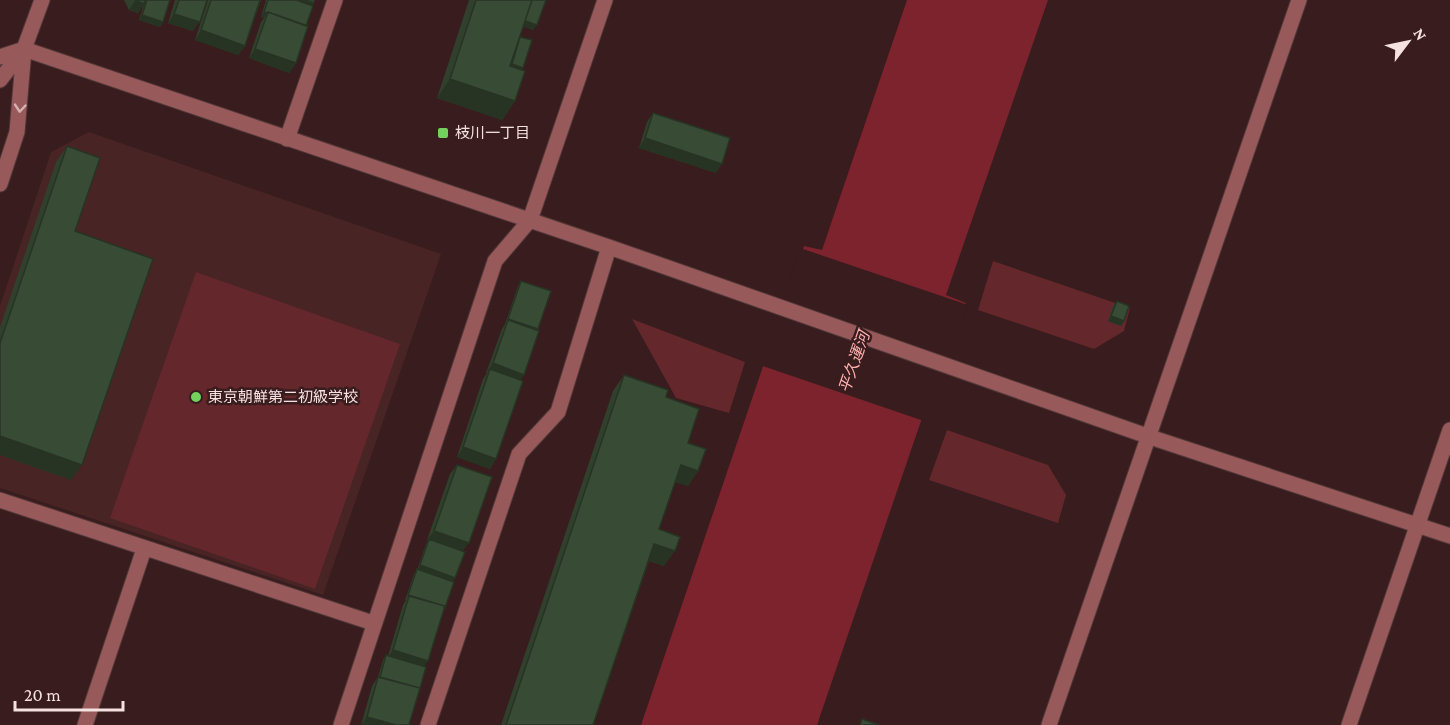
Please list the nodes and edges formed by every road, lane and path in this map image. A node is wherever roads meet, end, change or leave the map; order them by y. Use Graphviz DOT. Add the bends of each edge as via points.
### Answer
graph roads {
  1 [pos="42,0"];
  2 [pos="335,0"];
  3 [pos="605,0"];
  4 [pos="1299,0"];
  5 [pos="24,49"];
  6 [pos="0,57"];
  7 [pos="0,80"];
  8 [pos="287,139"];
  9 [pos="0,184"];
  10 [pos="530,220"];
  11 [pos="609,247"];
  12 [pos="1450,430"];
  13 [pos="1150,437"];
  14 [pos="0,500"];
  15 [pos="1418,524"];
  16 [pos="1450,536"];
  17 [pos="144,549"];
  18 [pos="373,623"];
  19 [pos="85,725"];
  20 [pos="341,725"];
  21 [pos="428,725"];
  22 [pos="1049,725"];
  23 [pos="1348,725"];
  1 -- 5 [label="street"];
  2 -- 8 [label="street"];
  3 -- 10 [label="street"];
  4 -- 13 [label="street"];
  5 -- 6 [label="street"];
  5 -- 7 [label="street"];
  5 -- 8 [label="street"];
  5 -- 9 [label="street, one-way" via="17,132"];
  8 -- 10 [label="street"];
  10 -- 11 [label="street"];
  10 -- 18 [label="street" via="495,261"];
  11 -- 13 [label="street"];
  11 -- 21 [label="street" via="558,412 519,454"];
  12 -- 15 [label="street"];
  13 -- 15 [label="street"];
  13 -- 22 [label="street"];
  14 -- 17 [label="street"];
  15 -- 16 [label="street"];
  15 -- 23 [label="street"];
  17 -- 18 [label="street"];
  17 -- 19 [label="street"];
  18 -- 20 [label="street"];
}
